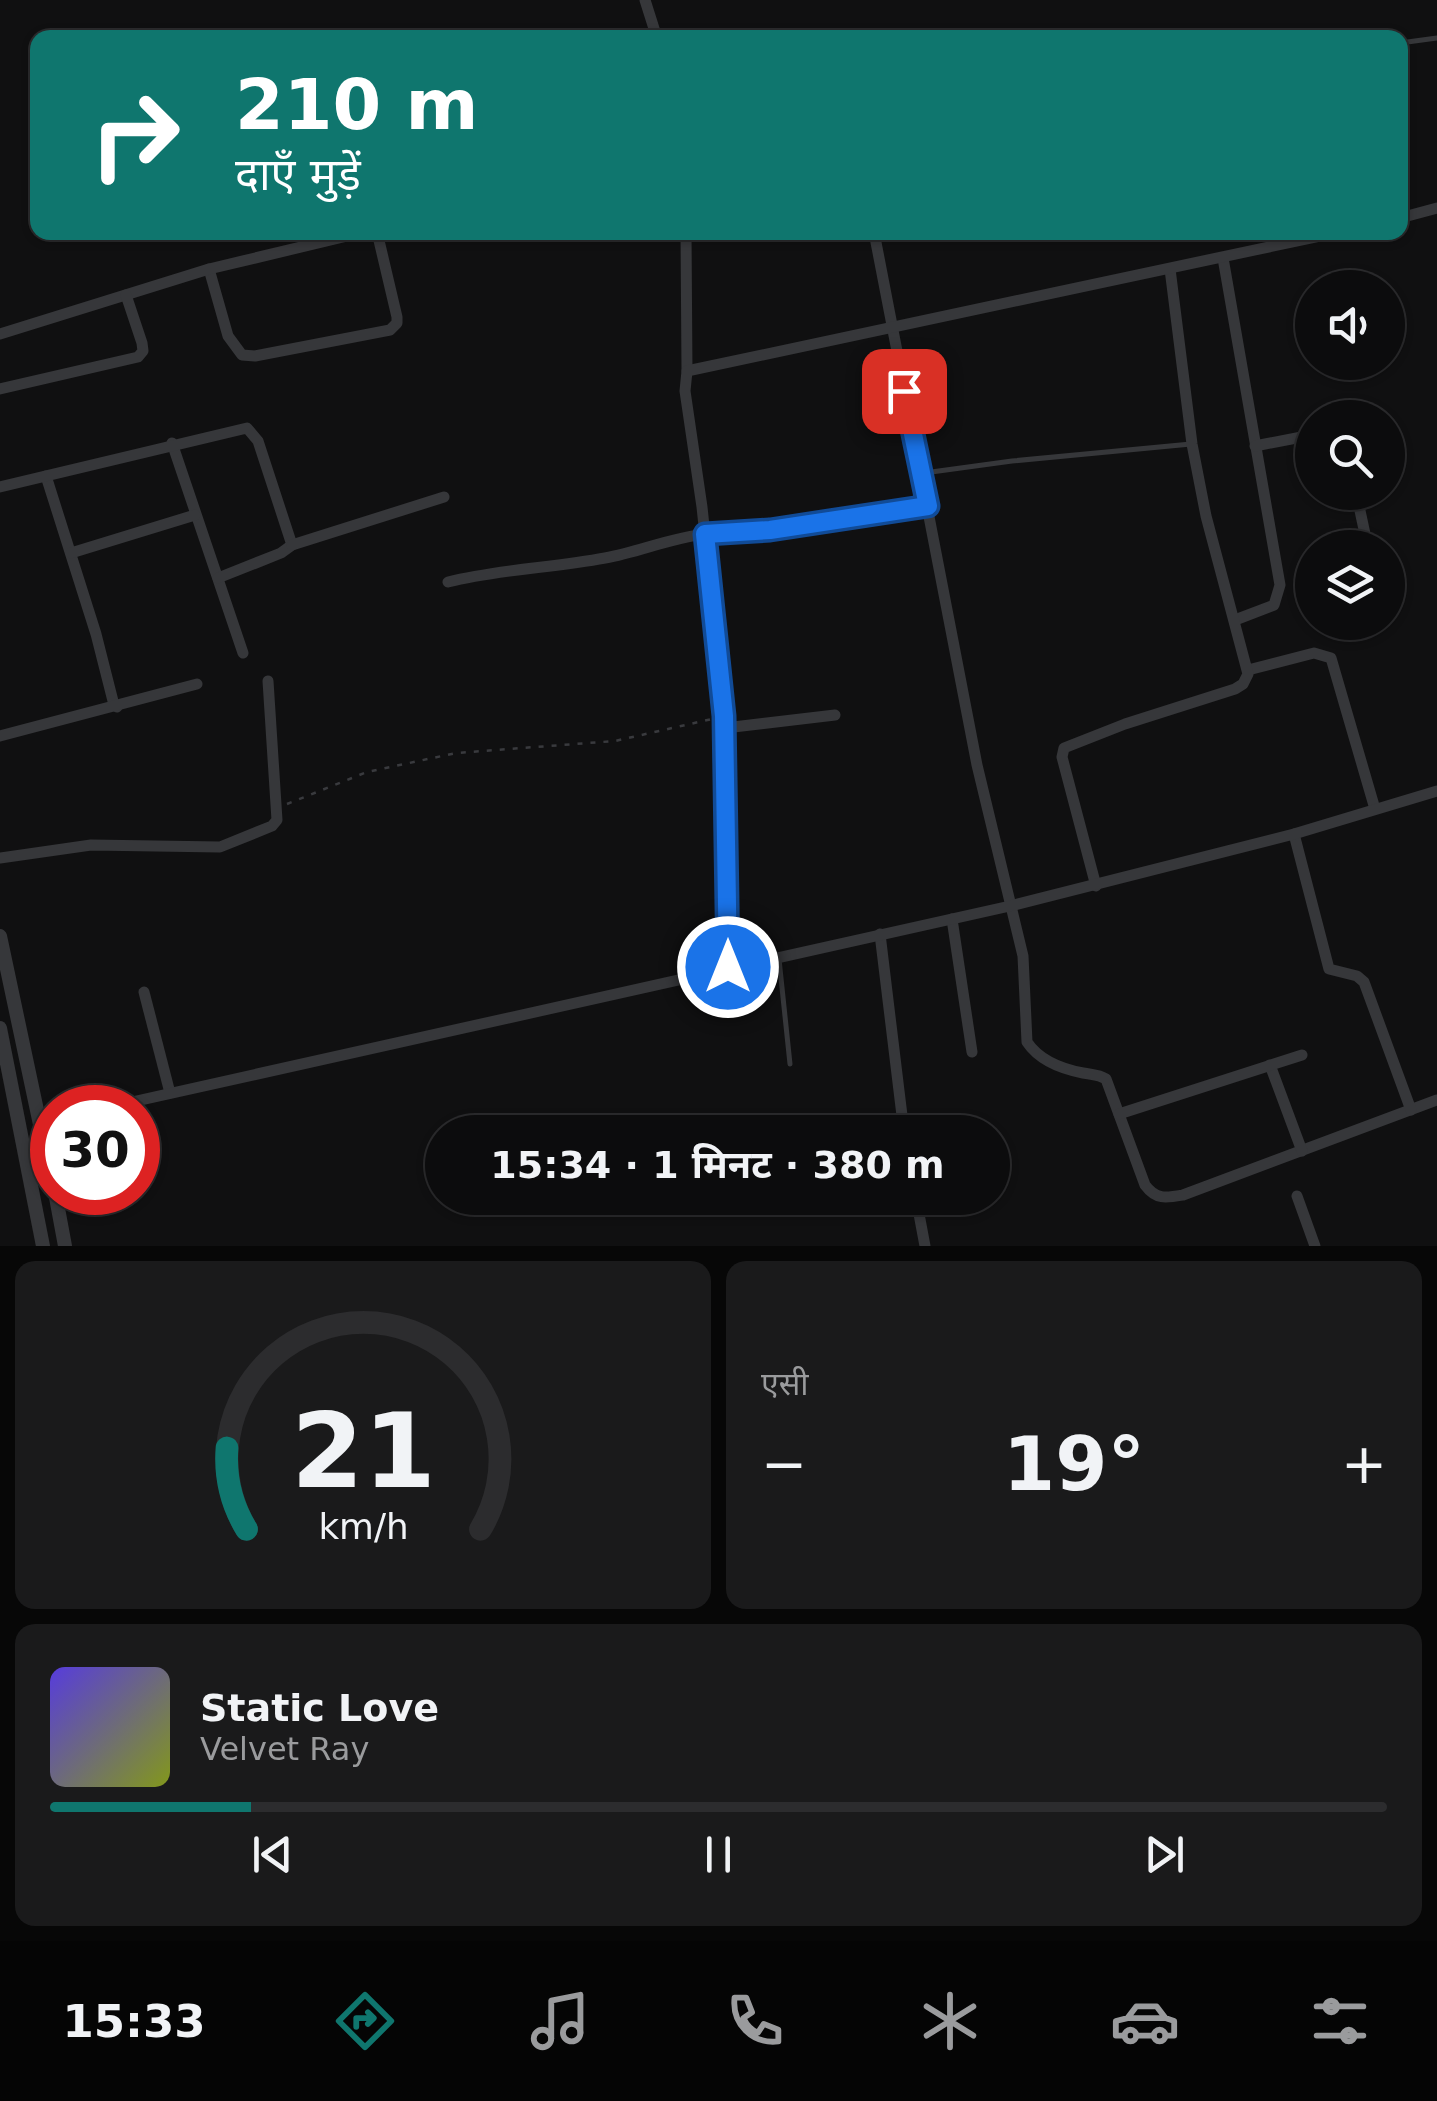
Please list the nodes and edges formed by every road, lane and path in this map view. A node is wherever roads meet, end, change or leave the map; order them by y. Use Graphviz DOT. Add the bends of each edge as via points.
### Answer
graph roads {
  1 [pos="645,0"];
  2 [pos="654,30"];
  3 [pos="1437,38"];
  4 [pos="1408,42"];
  5 [pos="1437,208"];
  6 [pos="1408,216"];
  7 [pos="331,240"];
  8 [pos="379,240"];
  9 [pos="686,240"];
  10 [pos="875,240"];
  11 [pos="1303,240"];
  12 [pos="1223,258"];
  13 [pos="210,269"];
  14 [pos="1170,269"];
  15 [pos="126,294"];
  16 [pos="891,326"];
  17 [pos="0,334"];
  18 [pos="686,371"];
  19 [pos="0,389"];
  20 [pos="1295,438"];
  21 [pos="172,443"];
  22 [pos="1192,444"];
  23 [pos="1255,446"];
  24 [pos="921,474"];
  25 [pos="46,476"];
  26 [pos="0,488"];
  27 [pos="444,498"];
  28 [pos="928,506"];
  29 [pos="195,515"];
  30 [pos="705,534"];
  31 [pos="292,545"];
  32 [pos="71,553"];
  33 [pos="218,578"];
  34 [pos="448,582"];
  35 [pos="1234,620"];
  36 [pos="243,652"];
  37 [pos="1248,670"];
  38 [pos="268,681"];
  39 [pos="197,684"];
  40 [pos="117,707"];
  41 [pos="835,715"];
  42 [pos="724,722"];
  43 [pos="0,736"];
  44 [pos="1437,791"];
  45 [pos="276,809"];
  46 [pos="1375,809"];
  47 [pos="1294,834"];
  48 [pos="0,858"];
  49 [pos="1096,886"];
  50 [pos="1010,906"];
  51 [pos="952,919"];
  52 [pos="880,934"];
  53 [pos="0,936"];
  54 [pos="779,956"];
  55 [pos="728,967"];
  56 [pos="144,992"];
  57 [pos="0,1028"];
  58 [pos="972,1052"];
  59 [pos="1302,1055"];
  60 [pos="790,1064"];
  61 [pos="1270,1066"];
  62 [pos="38,1085"];
  63 [pos="170,1093"];
  64 [pos="160,1095"];
  65 [pos="1437,1100"];
  66 [pos="1411,1110"];
  67 [pos="1120,1114"];
  68 [pos="902,1115"];
  69 [pos="1302,1151"];
  70 [pos="1297,1196"];
  71 [pos="60,1215"];
  72 [pos="919,1215"];
  73 [pos="43,1246"];
  74 [pos="66,1246"];
  75 [pos="924,1246"];
  76 [pos="1315,1246"];
  1 -- 2 [label="street"];
  3 -- 4 [label="lane"];
  5 -- 6 [label="street"];
  7 -- 13 [label="street"];
  8 -- 13 [label="street" via="397,317 390,330 256,356 242,355 228,336"];
  9 -- 18 [label="street"];
  10 -- 16 [label="street"];
  11 -- 12 [label="street"];
  12 -- 14 [label="street"];
  12 -- 23 [label="street"];
  13 -- 15 [label="street"];
  14 -- 16 [label="street"];
  14 -- 22 [label="street"];
  15 -- 17 [label="street"];
  15 -- 19 [label="street" via="142,343 138,357"];
  16 -- 18 [label="street"];
  16 -- 24 [label="street"];
  18 -- 30 [label="street"];
  20 -- 23 [label="street"];
  21 -- 25 [label="street"];
  21 -- 29 [label="street"];
  21 -- 31 [label="street" via="252,430"];
  22 -- 24 [label="lane"];
  22 -- 35 [label="street"];
  23 -- 35 [label="street" via="1279,595 1269,608"];
  24 -- 28 [label="street"];
  25 -- 26 [label="street"];
  25 -- 32 [label="street"];
  27 -- 31 [label="street"];
  28 -- 30 [label="lane"];
  28 -- 50 [label="street"];
  29 -- 32 [label="street"];
  29 -- 33 [label="street"];
  30 -- 34 [label="street" via="604,558"];
  30 -- 42 [label="street"];
  31 -- 33 [label="street"];
  32 -- 40 [label="street"];
  33 -- 36 [label="street"];
  35 -- 37 [label="street"];
  37 -- 46 [label="street" via="1314,653 1331,658"];
  37 -- 49 [label="street" via="1240,687 1064,748"];
  38 -- 45 [label="street"];
  39 -- 40 [label="street"];
  40 -- 43 [label="street"];
  41 -- 42 [label="street"];
  42 -- 45 [label="path" via="615,740 456,753 367,772"];
  42 -- 55 [label="street"];
  44 -- 46 [label="street"];
  45 -- 48 [label="street" via="272,826 220,847 91,845"];
  46 -- 47 [label="street"];
  47 -- 49 [label="street"];
  47 -- 66 [label="street" via="1330,969 1364,982"];
  49 -- 50 [label="street"];
  50 -- 51 [label="street"];
  50 -- 67 [label="street" via="1023,956 1027,1042 1054,1064 1099,1074"];
  51 -- 52 [label="street"];
  51 -- 58 [label="street"];
  52 -- 54 [label="street"];
  52 -- 68 [label="street"];
  53 -- 62 [label="street"];
  54 -- 55 [label="street"];
  54 -- 60 [label="lane"];
  55 -- 63 [label="street"];
  56 -- 63 [label="street"];
  57 -- 73 [label="street"];
  59 -- 61 [label="street"];
  61 -- 67 [label="street"];
  61 -- 69 [label="street"];
  63 -- 64 [label="street"];
  65 -- 66 [label="street"];
  66 -- 69 [label="street"];
  67 -- 69 [label="street" via="1145,1186 1163,1198"];
  70 -- 76 [label="street"];
  71 -- 74 [label="street"];
  72 -- 75 [label="street"];
}
